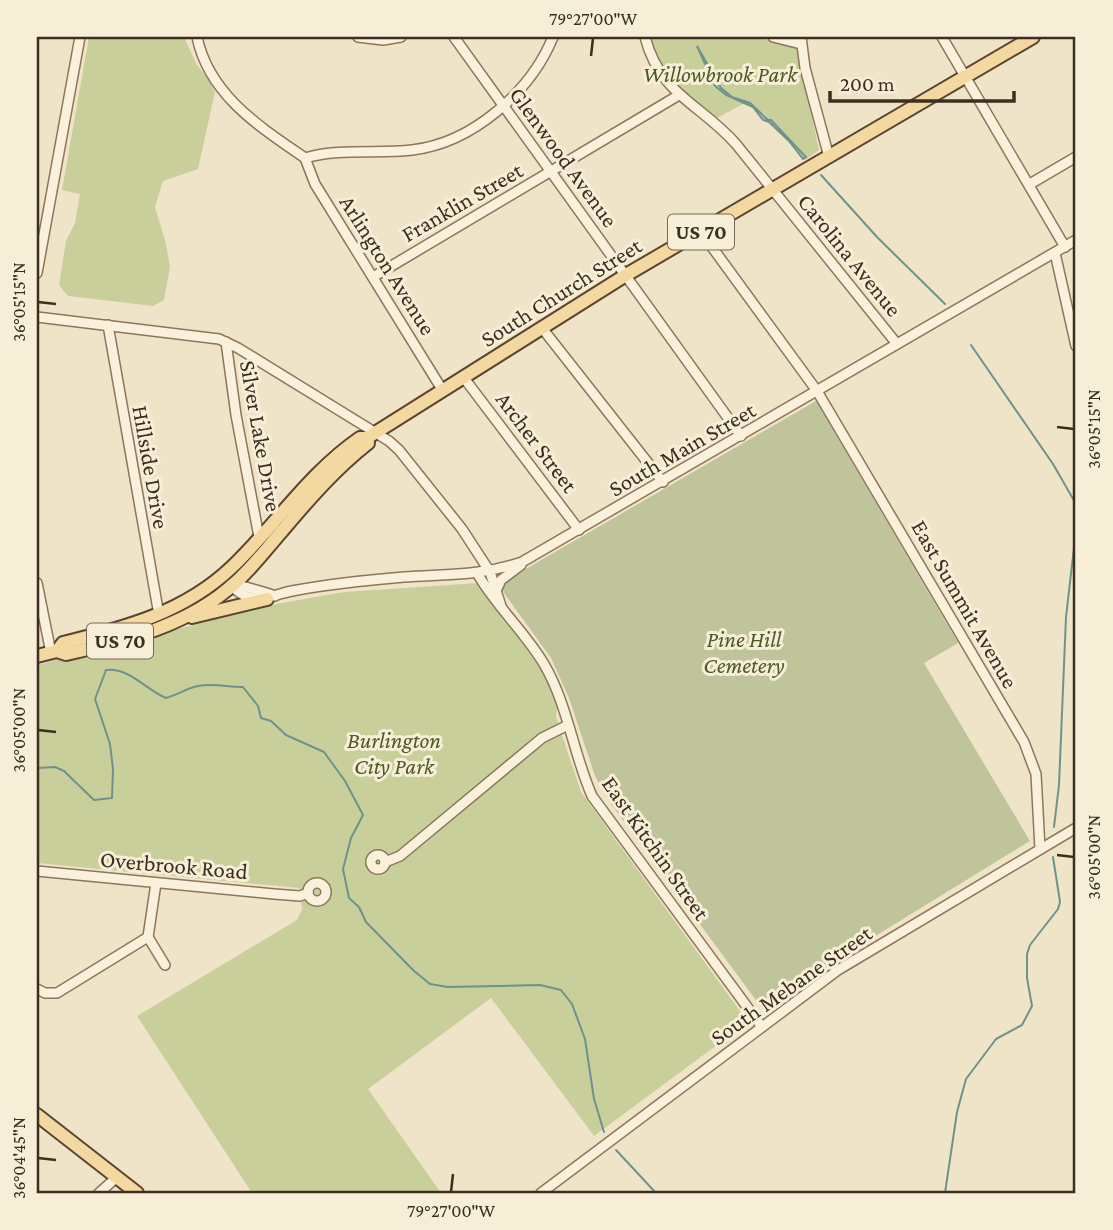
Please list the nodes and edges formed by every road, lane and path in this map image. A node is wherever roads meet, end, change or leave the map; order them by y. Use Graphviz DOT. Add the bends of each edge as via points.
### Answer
graph roads {
  1 [pos="80,37"];
  2 [pos="197,37"];
  3 [pos="358,37"];
  4 [pos="401,37"];
  5 [pos="454,37"];
  6 [pos="553,37"];
  7 [pos="645,37"];
  8 [pos="773,37"];
  9 [pos="942,37"];
  10 [pos="1027,38"];
  11 [pos="801,40"];
  12 [pos="966,77"];
  13 [pos="679,95"];
  14 [pos="503,106"];
  15 [pos="829,157"];
  16 [pos="1076,157"];
  17 [pos="305,158"];
  18 [pos="551,172"];
  19 [pos="1030,184"];
  20 [pos="773,190"];
  21 [pos="701,232"];
  22 [pos="1076,240"];
  23 [pos="1065,247"];
  24 [pos="1055,253"];
  25 [pos="37,273"];
  26 [pos="626,275"];
  27 [pos="373,277"];
  28 [pos="37,317"];
  29 [pos="108,325"];
  30 [pos="542,327"];
  31 [pos="226,342"];
  32 [pos="897,344"];
  33 [pos="1076,346"];
  34 [pos="464,378"];
  35 [pos="443,391"];
  36 [pos="817,391"];
  37 [pos="370,436"];
  38 [pos="741,436"];
  39 [pos="663,482"];
  40 [pos="579,530"];
  41 [pos="255,541"];
  42 [pos="528,559"];
  43 [pos="490,572"];
  44 [pos="477,573"];
  45 [pos="37,583"];
  46 [pos="234,584"];
  47 [pos="496,591"];
  48 [pos="271,598"];
  49 [pos="501,606"];
  50 [pos="180,613"];
  51 [pos="159,615"];
  52 [pos="54,652"];
  53 [pos="37,656"];
  54 [pos="568,726"];
  55 [pos="1076,828"];
  56 [pos="1040,849"];
  57 [pos="385,862"];
  58 [pos="37,871"];
  59 [pos="156,883"];
  60 [pos="308,893"];
  61 [pos="148,937"];
  62 [pos="165,965"];
  63 [pos="37,989"];
  64 [pos="762,1027"];
  65 [pos="37,1115"];
  66 [pos="117,1177"];
  67 [pos="99,1193"];
  68 [pos="137,1193"];
  69 [pos="541,1193"];
  1 -- 25 [label="street"];
  2 -- 17 [label="street" via="204,59 233,104"];
  3 -- 4 [label="street"];
  5 -- 14 [label="street, Glenwood Avenue"];
  6 -- 14 [label="street" via="535,71"];
  7 -- 13 [label="street, Carolina Avenue" via="663,77"];
  8 -- 11 [label="street"];
  9 -- 12 [label="street"];
  10 -- 12 [label="main road, South Church Street / US 70"];
  11 -- 15 [label="street"];
  12 -- 15 [label="main road, South Church Street / US 70"];
  12 -- 19 [label="street"];
  13 -- 18 [label="street, Franklin Street"];
  13 -- 20 [label="street, Carolina Avenue" via="727,133"];
  14 -- 17 [label="street" via="467,131 416,150 336,152"];
  14 -- 18 [label="street, Glenwood Avenue"];
  15 -- 20 [label="main road, South Church Street / US 70"];
  16 -- 19 [label="street"];
  17 -- 27 [label="street, Arlington Avenue" via="315,184"];
  18 -- 26 [label="street, Glenwood Avenue"];
  18 -- 27 [label="street, Franklin Street"];
  19 -- 23 [label="street"];
  20 -- 21 [label="main road, South Church Street / US 70"];
  20 -- 32 [label="street, Carolina Avenue"];
  21 -- 26 [label="main road, South Church Street / US 70"];
  21 -- 36 [label="street, East Summit Avenue"];
  22 -- 23 [label="street, South Main Street"];
  23 -- 24 [label="street, South Main Street"];
  24 -- 32 [label="street, South Main Street"];
  24 -- 33 [label="street"];
  26 -- 30 [label="main road, South Church Street / US 70"];
  26 -- 38 [label="street, Glenwood Avenue"];
  27 -- 35 [label="street, Arlington Avenue"];
  28 -- 29 [label="street"];
  29 -- 31 [label="street"];
  29 -- 51 [label="street, Hillside Drive"];
  30 -- 34 [label="main road, South Church Street / US 70"];
  30 -- 39 [label="street"];
  31 -- 37 [label="street, East Kitchin Street"];
  31 -- 41 [label="street, Silver Lake Drive"];
  32 -- 36 [label="street, South Main Street"];
  34 -- 35 [label="main road, South Church Street / US 70"];
  34 -- 40 [label="street, Archer Street"];
  35 -- 37 [label="main road, South Church Street / US 70"];
  36 -- 38 [label="street, South Main Street"];
  36 -- 56 [label="street, East Summit Avenue" via="1024,742 1036,774"];
  37 -- 41 [label="main road, South Church Street / US 70" via="360,438 320,470"];
  37 -- 43 [label="street, East Kitchin Street" via="389,441 421,476"];
  37 -- 46 [label="main road, South Church Street / US 70"];
  38 -- 39 [label="street, South Main Street"];
  39 -- 40 [label="street, South Main Street"];
  40 -- 42 [label="street, South Main Street"];
  41 -- 46 [label="main road" via="253,553 235,572"];
  41 -- 50 [label="main road, South Church Street / US 70"];
  42 -- 43 [label="street, South Main Street"];
  42 -- 47 [label="street" via="501,580"];
  43 -- 44 [label="street, South Main Street"];
  43 -- 47 [label="street, East Kitchin Street"];
  44 -- 48 [label="street, South Main Street" via="341,583"];
  44 -- 49 [label="street, East Kitchin Street"];
  45 -- 52 [label="street"];
  46 -- 48 [label="street" via="241,595"];
  46 -- 50 [label="main road, South Church Street / US 70" via="211,602"];
  47 -- 49 [label="street, East Kitchin Street"];
  48 -- 50 [label="main road"];
  49 -- 54 [label="street, East Kitchin Street" via="544,665"];
  50 -- 51 [label="main road, South Church Street / US 70"];
  50 -- 52 [label="main road, South Church Street / US 70" via="122,641 66,654"];
  51 -- 52 [label="main road, South Church Street / US 70" via="63,643"];
  52 -- 53 [label="main road, South Church Street / US 70"];
  54 -- 57 [label="street" via="542,738 400,856"];
  54 -- 64 [label="street, East Kitchin Street" via="592,796"];
  55 -- 56 [label="street, South Mebane Street"];
  56 -- 64 [label="street, South Mebane Street" via="838,970"];
  58 -- 59 [label="street, Overbrook Road"];
  59 -- 60 [label="street, Overbrook Road" via="300,896"];
  59 -- 61 [label="street"];
  61 -- 62 [label="street"];
  61 -- 63 [label="street" via="57,993"];
  64 -- 69 [label="street, South Mebane Street"];
  65 -- 66 [label="main road"];
  66 -- 67 [label="street"];
  66 -- 68 [label="main road"];
}
